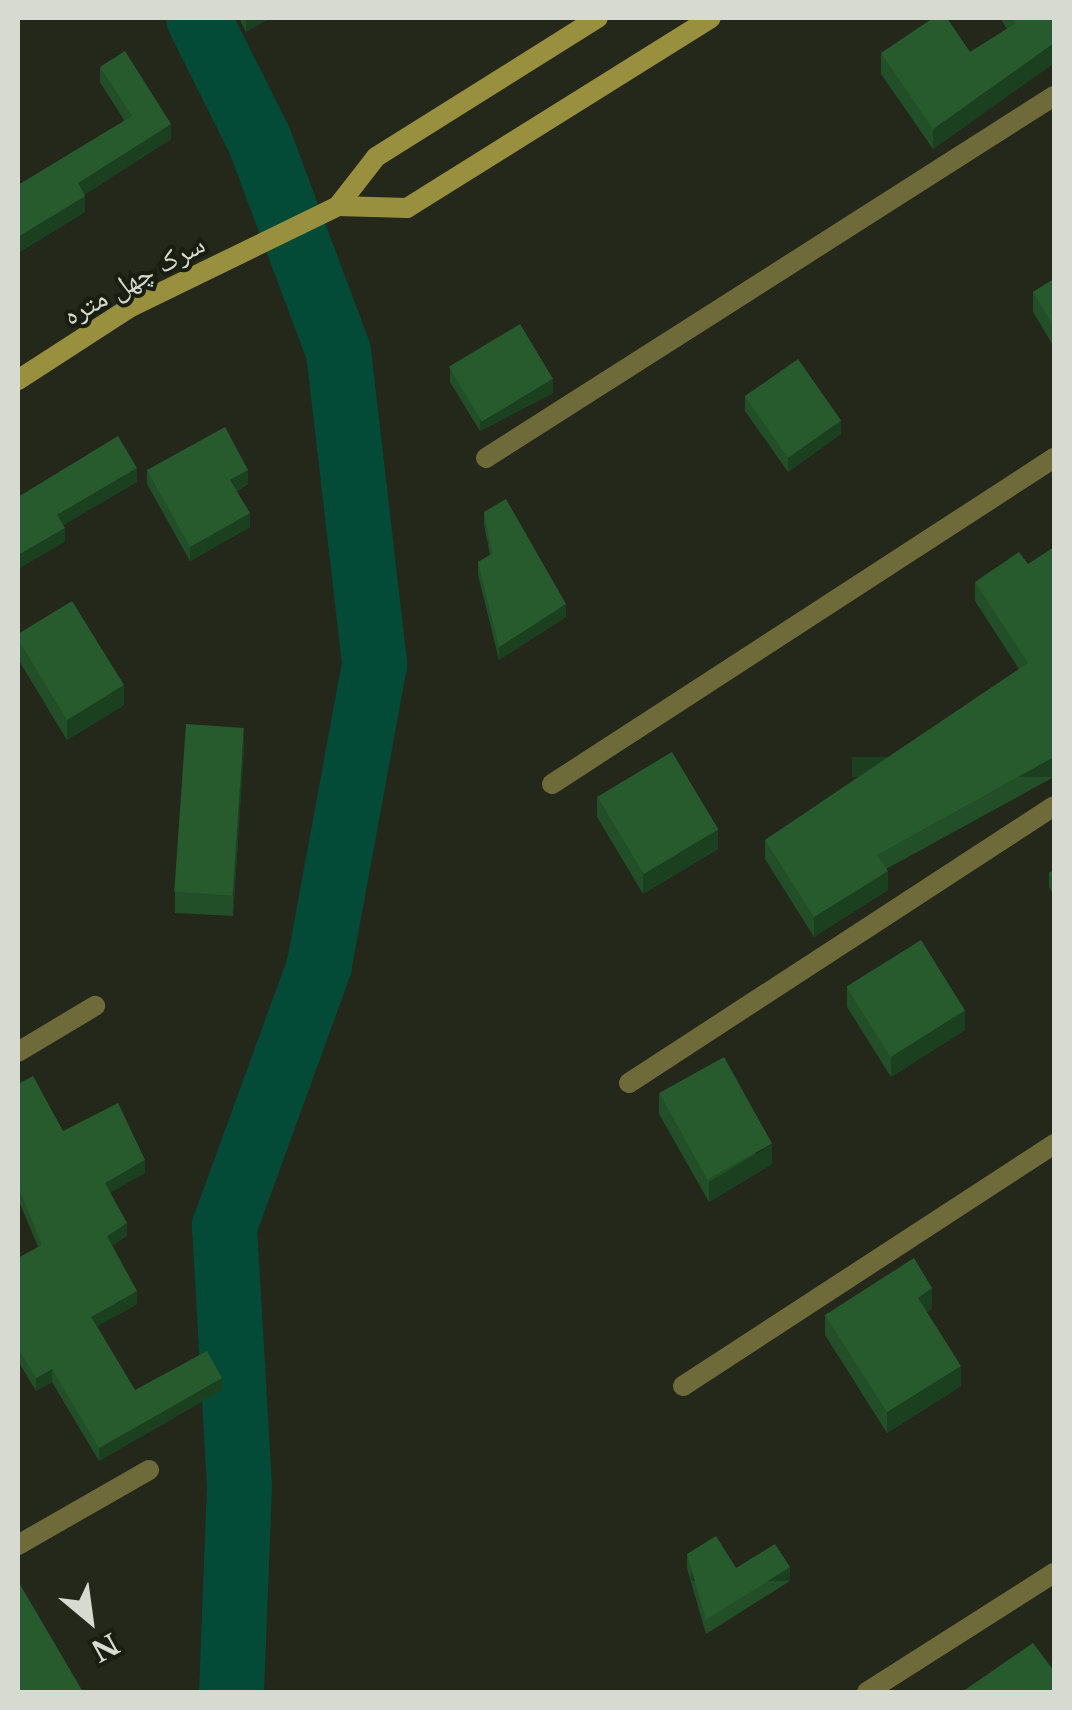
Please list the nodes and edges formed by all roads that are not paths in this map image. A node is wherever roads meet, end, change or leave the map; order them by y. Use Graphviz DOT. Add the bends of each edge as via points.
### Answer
graph roads {
  1 [pos="598,18"];
  2 [pos="712,18"];
  3 [pos="1054,96"];
  4 [pos="338,206"];
  5 [pos="18,380"];
  6 [pos="486,458"];
  7 [pos="1054,458"];
  8 [pos="552,784"];
  9 [pos="1054,806"];
  10 [pos="95,1006"];
  11 [pos="18,1052"];
  12 [pos="630,1084"];
  13 [pos="1054,1144"];
  14 [pos="683,1386"];
  15 [pos="148,1470"];
  16 [pos="18,1545"];
  17 [pos="1054,1573"];
  18 [pos="867,1692"];
  1 -- 4 [label="street" via="376,157"];
  2 -- 4 [label="street" via="406,208"];
  3 -- 6 [label="street"];
  4 -- 5 [label="street, سرک چهل متره" via="131,307"];
  7 -- 8 [label="street"];
  9 -- 12 [label="street"];
  10 -- 11 [label="street"];
  13 -- 14 [label="street"];
  15 -- 16 [label="street"];
  17 -- 18 [label="street"];
}
